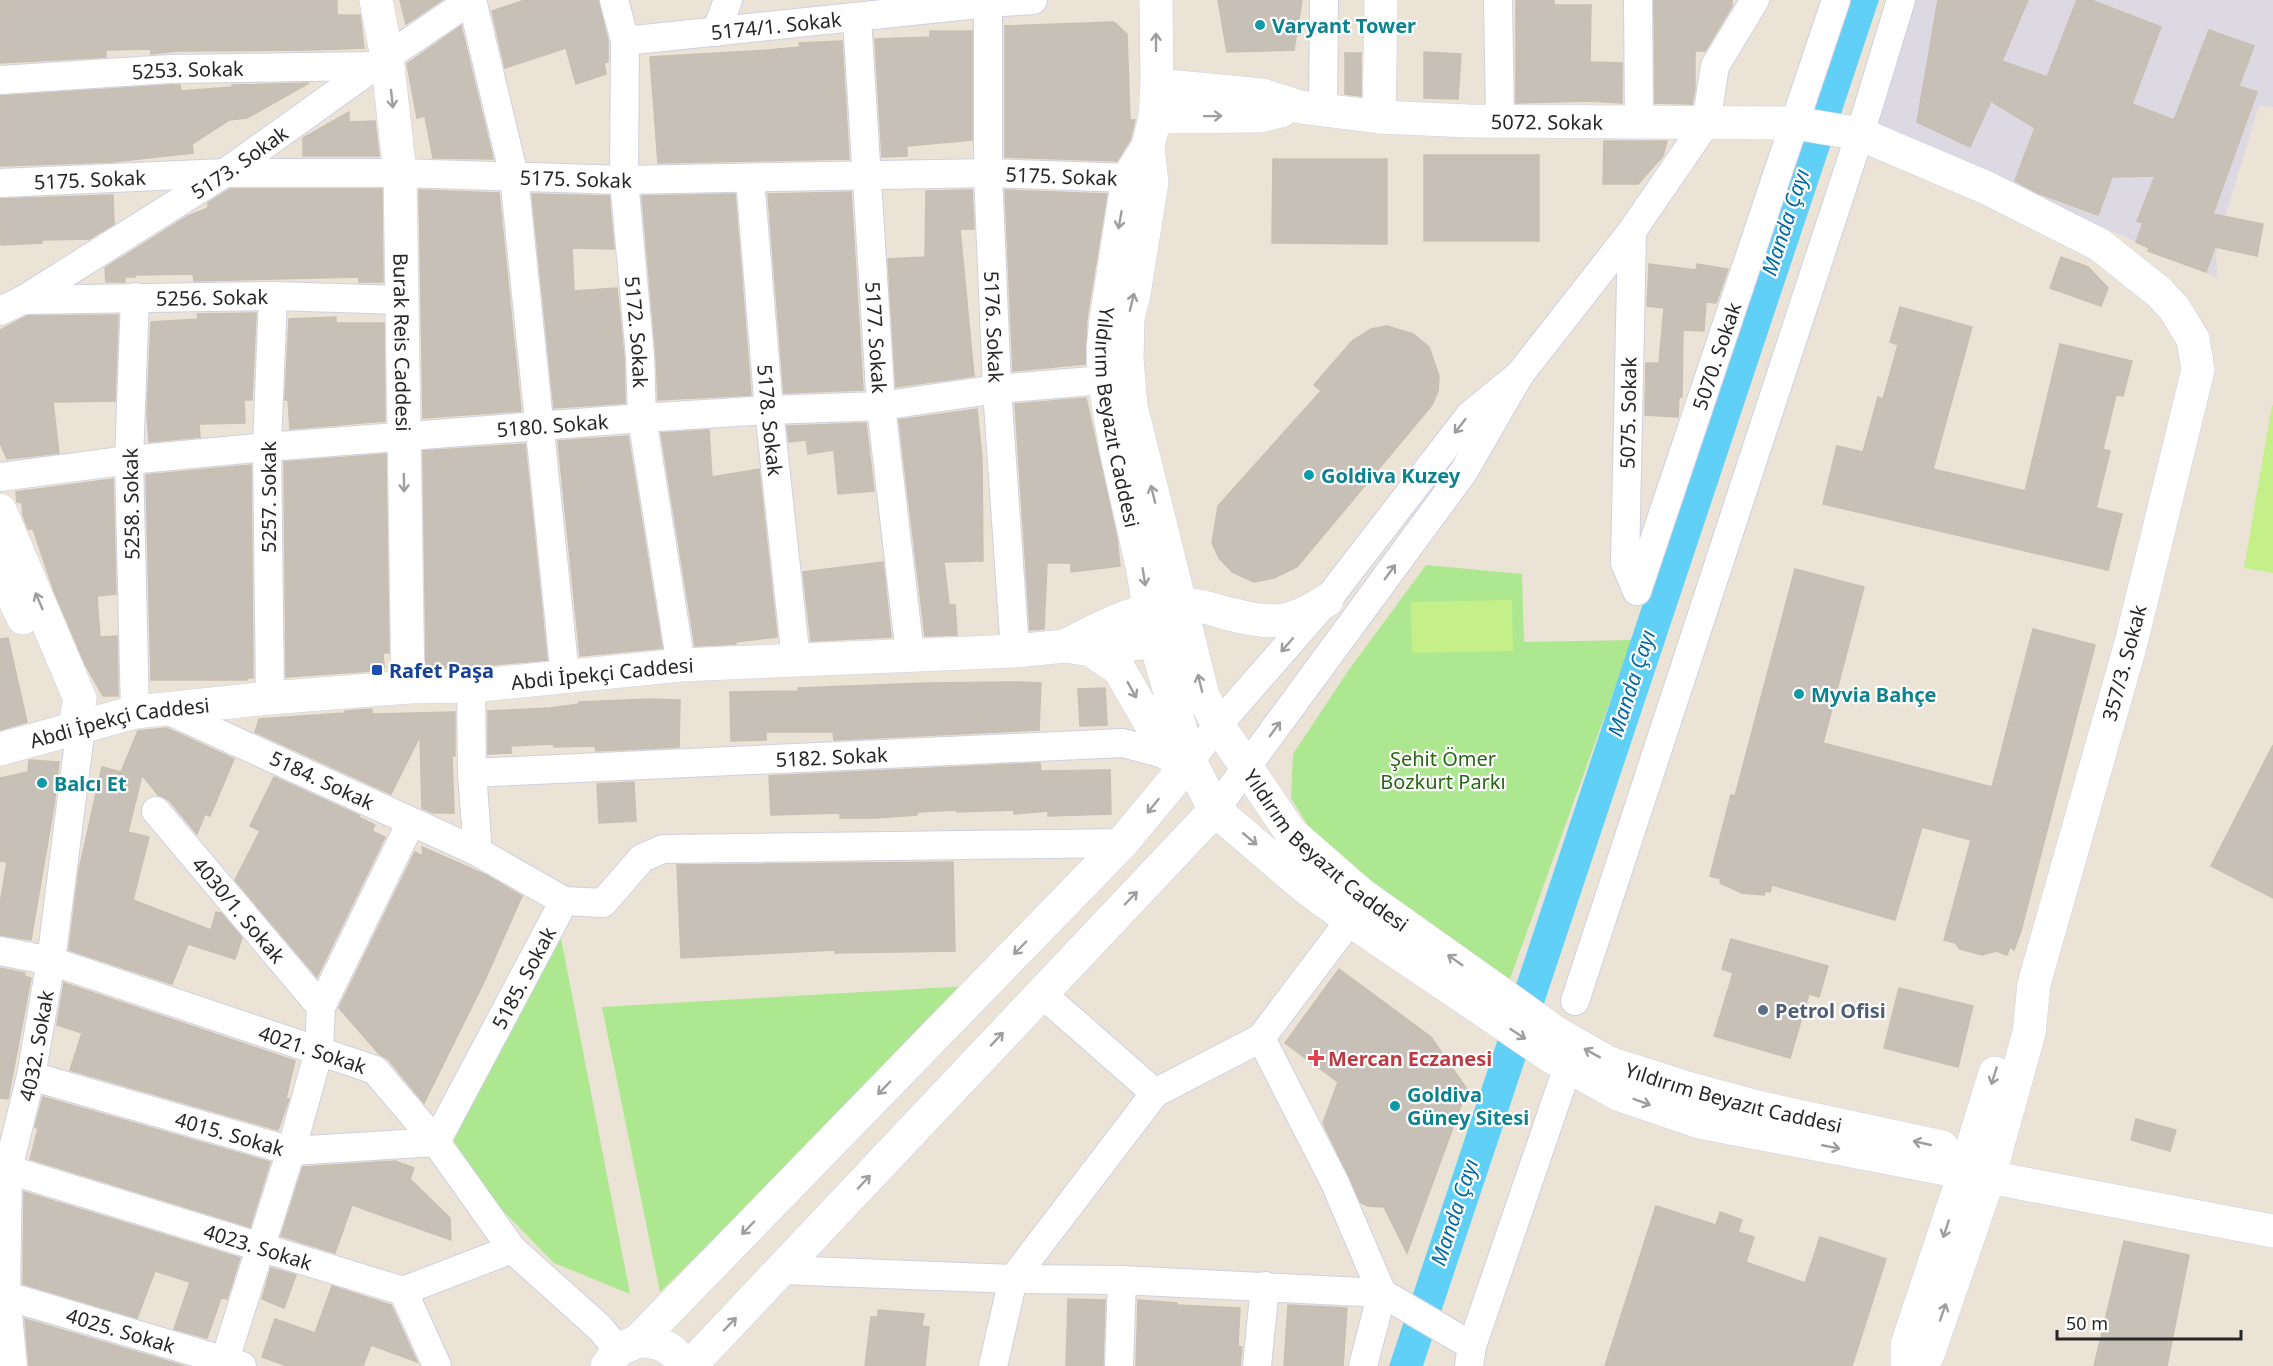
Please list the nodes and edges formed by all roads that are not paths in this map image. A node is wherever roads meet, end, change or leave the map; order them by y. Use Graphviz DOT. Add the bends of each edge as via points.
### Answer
graph roads {
  1 [pos="376,0"];
  2 [pos="471,0"];
  3 [pos="614,0"];
  4 [pos="728,0"];
  5 [pos="1033,0"];
  6 [pos="1156,0"];
  7 [pos="1324,0"];
  8 [pos="1381,0"];
  9 [pos="1498,0"];
  10 [pos="1638,0"];
  11 [pos="1755,0"];
  12 [pos="1836,0"];
  13 [pos="1901,0"];
  14 [pos="988,3"];
  15 [pos="857,18"];
  16 [pos="716,32"];
  17 [pos="625,41"];
  18 [pos="381,61"];
  19 [pos="0,80"];
  20 [pos="1157,85"];
  21 [pos="1312,109"];
  22 [pos="1379,117"];
  23 [pos="1500,120"];
  24 [pos="1639,121"];
  25 [pos="1706,123"];
  26 [pos="1795,123"];
  27 [pos="1151,132"];
  28 [pos="1860,134"];
  29 [pos="225,173"];
  30 [pos="399,173"];
  31 [pos="988,173"];
  32 [pos="865,174"];
  33 [pos="514,176"];
  34 [pos="750,179"];
  35 [pos="624,180"];
  36 [pos="1140,180"];
  37 [pos="0,183"];
  38 [pos="1632,231"];
  39 [pos="273,296"];
  40 [pos="135,297"];
  41 [pos="401,300"];
  42 [pos="11,305"];
  43 [pos="2193,339"];
  44 [pos="1520,374"];
  45 [pos="1104,380"];
  46 [pos="997,389"];
  47 [pos="881,406"];
  48 [pos="770,410"];
  49 [pos="642,418"];
  50 [pos="539,426"];
  51 [pos="404,436"];
  52 [pos="267,447"];
  53 [pos="129,460"];
  54 [pos="0,477"];
  55 [pos="0,510"];
  56 [pos="0,570"];
  57 [pos="1637,591"];
  58 [pos="1327,600"];
  59 [pos="1162,619"];
  60 [pos="1188,637"];
  61 [pos="1078,648"];
  62 [pos="1015,651"];
  63 [pos="910,654"];
  64 [pos="796,660"];
  65 [pos="681,665"];
  66 [pos="565,676"];
  67 [pos="471,686"];
  68 [pos="408,687"];
  69 [pos="270,698"];
  70 [pos="150,710"];
  71 [pos="79,720"];
  72 [pos="1218,724"];
  73 [pos="0,749"];
  74 [pos="1179,758"];
  75 [pos="1247,768"];
  76 [pos="472,773"];
  77 [pos="1215,810"];
  78 [pos="156,811"];
  79 [pos="411,822"];
  80 [pos="1122,843"];
  81 [pos="478,852"];
  82 [pos="564,901"];
  83 [pos="1350,920"];
  84 [pos="0,951"];
  85 [pos="51,961"];
  86 [pos="1041,993"];
  87 [pos="1575,1001"];
  88 [pos="1493,1002"];
  89 [pos="321,1007"];
  90 [pos="1261,1038"];
  91 [pos="319,1051"];
  92 [pos="1558,1052"];
  93 [pos="31,1076"];
  94 [pos="1155,1092"];
  95 [pos="436,1142"];
  96 [pos="291,1151"];
  97 [pos="4,1168"];
  98 [pos="1974,1168"];
  99 [pos="2273,1231"];
  100 [pos="259,1248"];
  101 [pos="513,1250"];
  102 [pos="781,1270"];
  103 [pos="1013,1279"];
  104 [pos="1122,1281"];
  105 [pos="1265,1286"];
  106 [pos="403,1292"];
  107 [pos="3,1294"];
  108 [pos="1392,1299"];
  109 [pos="621,1352"];
  110 [pos="1470,1356"];
  111 [pos="230,1364"];
  112 [pos="13,1366"];
  113 [pos="437,1366"];
  114 [pos="684,1366"];
  115 [pos="690,1366"];
  116 [pos="993,1366"];
  117 [pos="1119,1366"];
  118 [pos="1257,1366"];
  119 [pos="1363,1366"];
  120 [pos="1907,1366"];
  121 [pos="1921,1366"];
  1 -- 18 [label="main road, Burak Reis Caddesi"];
  2 -- 18 [label="street, 5173. Sokak"];
  2 -- 33 [label="street"];
  3 -- 17 [label="street, 5172. Sokak"];
  4 -- 16 [label="street"];
  5 -- 14 [label="street, 5174/1. Sokak"];
  20 -- 6 [label="main road, Yıldırım Beyazıt Caddesi, one-way"];
  7 -- 21 [label="street"];
  8 -- 22 [label="main road"];
  9 -- 23 [label="street"];
  10 -- 24 [label="street"];
  11 -- 25 [label="street" via="1715,66"];
  12 -- 26 [label="street, 5070. Sokak"];
  13 -- 28 [label="street"];
  14 -- 15 [label="street, 5174/1. Sokak"];
  14 -- 31 [label="street, 5176. Sokak"];
  15 -- 16 [label="street, 5174/1. Sokak"];
  15 -- 32 [label="street, 5177. Sokak"];
  16 -- 17 [label="street, 5174/1. Sokak"];
  17 -- 35 [label="street, 5172. Sokak"];
  18 -- 19 [label="street, 5253. Sokak"];
  18 -- 29 [label="street, 5173. Sokak"];
  18 -- 30 [label="main road, Burak Reis Caddesi, one-way"];
  20 -- 21 [label="main road, 5072. Sokak" via="1262,95"];
  20 -- 27 [label="main road, Yıldırım Beyazıt Caddesi"];
  21 -- 22 [label="main road, 5072. Sokak"];
  27 -- 21 [label="main road, 5072. Sokak, one-way"];
  22 -- 23 [label="main road, 5072. Sokak"];
  23 -- 24 [label="main road, 5072. Sokak"];
  24 -- 25 [label="main road, 5072. Sokak"];
  25 -- 26 [label="main road, 5072. Sokak"];
  25 -- 38 [label="street"];
  26 -- 28 [label="main road, 5072. Sokak"];
  26 -- 57 [label="street, 5070. Sokak"];
  27 -- 36 [label="main road, Yıldırım Beyazıt Caddesi"];
  28 -- 43 [label="main road, 5072. Sokak" via="1988,188 2100,245 2159,292"];
  28 -- 87 [label="street"];
  29 -- 30 [label="street, 5175. Sokak"];
  29 -- 37 [label="street, 5175. Sokak"];
  29 -- 42 [label="street, 5173. Sokak"];
  30 -- 33 [label="street, 5175. Sokak"];
  30 -- 41 [label="main road, Burak Reis Caddesi"];
  31 -- 32 [label="street, 5175. Sokak"];
  31 -- 36 [label="street, 5175. Sokak"];
  31 -- 46 [label="street, 5176. Sokak"];
  32 -- 34 [label="street, 5175. Sokak"];
  32 -- 47 [label="street, 5177. Sokak"];
  33 -- 35 [label="street, 5175. Sokak"];
  33 -- 50 [label="street"];
  34 -- 35 [label="street, 5175. Sokak"];
  34 -- 48 [label="street, 5178. Sokak"];
  35 -- 49 [label="street, 5172. Sokak"];
  36 -- 45 [label="main road, Yıldırım Beyazıt Caddesi, one-way" via="1106,320"];
  59 -- 36 [label="main road, Yıldırım Beyazıt Caddesi, one-way" via="1126,359"];
  38 -- 44 [label="street"];
  38 -- 57 [label="street, 5075. Sokak" via="1625,563"];
  39 -- 40 [label="street, 5256. Sokak"];
  39 -- 41 [label="street, 5256. Sokak"];
  39 -- 52 [label="street, 5257. Sokak"];
  40 -- 42 [label="street, 5256. Sokak"];
  40 -- 53 [label="street, 5258. Sokak"];
  41 -- 51 [label="main road, Burak Reis Caddesi"];
  43 -- 98 [label="main road, 357/3. Sokak" via="2196,381 2131,643 2034,984 2029,1033"];
  44 -- 58 [label="street, one-way" via="1470,415"];
  75 -- 44 [label="street, one-way" via="1464,471"];
  45 -- 46 [label="street, 5180. Sokak"];
  45 -- 59 [label="main road, Yıldırım Beyazıt Caddesi, one-way" via="1142,566"];
  46 -- 47 [label="street, 5180. Sokak"];
  46 -- 62 [label="street, 5176. Sokak"];
  47 -- 48 [label="street, 5180. Sokak"];
  47 -- 63 [label="street, 5177. Sokak"];
  48 -- 49 [label="street, 5180. Sokak"];
  48 -- 64 [label="street, 5178. Sokak"];
  49 -- 50 [label="street, 5180. Sokak"];
  49 -- 65 [label="street, 5172. Sokak"];
  50 -- 51 [label="street, 5180. Sokak"];
  50 -- 66 [label="street"];
  51 -- 52 [label="street, 5180. Sokak"];
  51 -- 68 [label="main road, Burak Reis Caddesi, one-way"];
  52 -- 53 [label="street, 5180. Sokak"];
  52 -- 69 [label="street, 5257. Sokak"];
  53 -- 54 [label="street, 5180. Sokak"];
  53 -- 70 [label="street, 5258. Sokak"];
  71 -- 55 [label="main road, one-way" via="80,699"];
  56 -- 71 [label="main road" via="64,705"];
  58 -- 59 [label="main road" via="1306,614 1281,621 1199,605"];
  58 -- 72 [label="street, one-way"];
  59 -- 60 [label="main road, Abdi İpekçi Caddesi"];
  59 -- 61 [label="main road, Abdi İpekçi Caddesi" via="1106,624"];
  59 -- 74 [label="main road, Yıldırım Beyazıt Caddesi"];
  72 -- 60 [label="main road, Yıldırım Beyazıt Caddesi, one-way" via="1203,696"];
  61 -- 62 [label="main road, Abdi İpekçi Caddesi"];
  61 -- 74 [label="main road, one-way" via="1119,669"];
  62 -- 63 [label="main road, Abdi İpekçi Caddesi"];
  63 -- 64 [label="main road, Abdi İpekçi Caddesi"];
  64 -- 65 [label="main road, Abdi İpekçi Caddesi"];
  65 -- 66 [label="main road, Abdi İpekçi Caddesi"];
  66 -- 67 [label="main road, Abdi İpekçi Caddesi"];
  67 -- 68 [label="main road, Abdi İpekçi Caddesi"];
  67 -- 76 [label="street"];
  68 -- 69 [label="main road, Abdi İpekçi Caddesi"];
  69 -- 70 [label="main road, Abdi İpekçi Caddesi"];
  70 -- 71 [label="main road, Abdi İpekçi Caddesi"];
  70 -- 79 [label="street, 5184. Sokak"];
  71 -- 73 [label="main road, Abdi İpekçi Caddesi"];
  71 -- 85 [label="street, 4032. Sokak"];
  72 -- 74 [label="street"];
  72 -- 75 [label="main road, Yıldırım Beyazıt Caddesi"];
  74 -- 76 [label="street, 5182. Sokak" via="1123,743"];
  74 -- 77 [label="main road"];
  74 -- 80 [label="main road, one-way"];
  75 -- 77 [label="street"];
  88 -- 75 [label="main road, Yıldırım Beyazıt Caddesi, one-way" via="1291,833"];
  76 -- 81 [label="street"];
  77 -- 83 [label="main road, one-way"];
  86 -- 77 [label="main road, one-way"];
  78 -- 89 [label="street, 4030/1. Sokak"];
  79 -- 81 [label="street, 5184. Sokak"];
  79 -- 89 [label="street"];
  80 -- 82 [label="street" via="663,849 642,858 603,903"];
  80 -- 109 [label="main road, one-way"];
  81 -- 82 [label="street"];
  82 -- 95 [label="street, 5185. Sokak"];
  83 -- 88 [label="main road"];
  83 -- 90 [label="street"];
  84 -- 85 [label="street, 4021. Sokak"];
  85 -- 91 [label="street, 4021. Sokak"];
  85 -- 93 [label="street, 4032. Sokak"];
  86 -- 94 [label="street"];
  102 -- 86 [label="main road, one-way"];
  88 -- 92 [label="main road"];
  89 -- 91 [label="street"];
  90 -- 94 [label="street"];
  90 -- 108 [label="street"];
  91 -- 95 [label="street, 4021. Sokak" via="375,1070"];
  91 -- 96 [label="street"];
  92 -- 98 [label="main road" via="1620,1095 1699,1122"];
  92 -- 110 [label="street"];
  93 -- 96 [label="street, 4015. Sokak"];
  93 -- 97 [label="street, 4032. Sokak"];
  94 -- 103 [label="street"];
  95 -- 96 [label="street, 4015. Sokak"];
  95 -- 101 [label="street, 4021. Sokak"];
  96 -- 100 [label="street"];
  97 -- 100 [label="street, 4023. Sokak"];
  97 -- 107 [label="street, 4032. Sokak"];
  98 -- 99 [label="main road"];
  98 -- 120 [label="main road, one-way" via="1907,1345"];
  121 -- 98 [label="main road, one-way" via="1929,1352"];
  100 -- 106 [label="street, 4023. Sokak"];
  100 -- 111 [label="street"];
  101 -- 106 [label="street"];
  101 -- 109 [label="street, 4021. Sokak" via="600,1328"];
  102 -- 103 [label="street"];
  115 -- 102 [label="main road, one-way"];
  103 -- 104 [label="street"];
  103 -- 116 [label="street"];
  104 -- 105 [label="street"];
  104 -- 117 [label="street"];
  105 -- 108 [label="street"];
  105 -- 118 [label="street"];
  106 -- 113 [label="street"];
  107 -- 111 [label="street, 4025. Sokak"];
  107 -- 112 [label="street, 4032. Sokak"];
  108 -- 110 [label="street" via="1439,1327"];
  108 -- 119 [label="street"];
  109 -- 114 [label="main road" via="653,1341 667,1346"];
}
